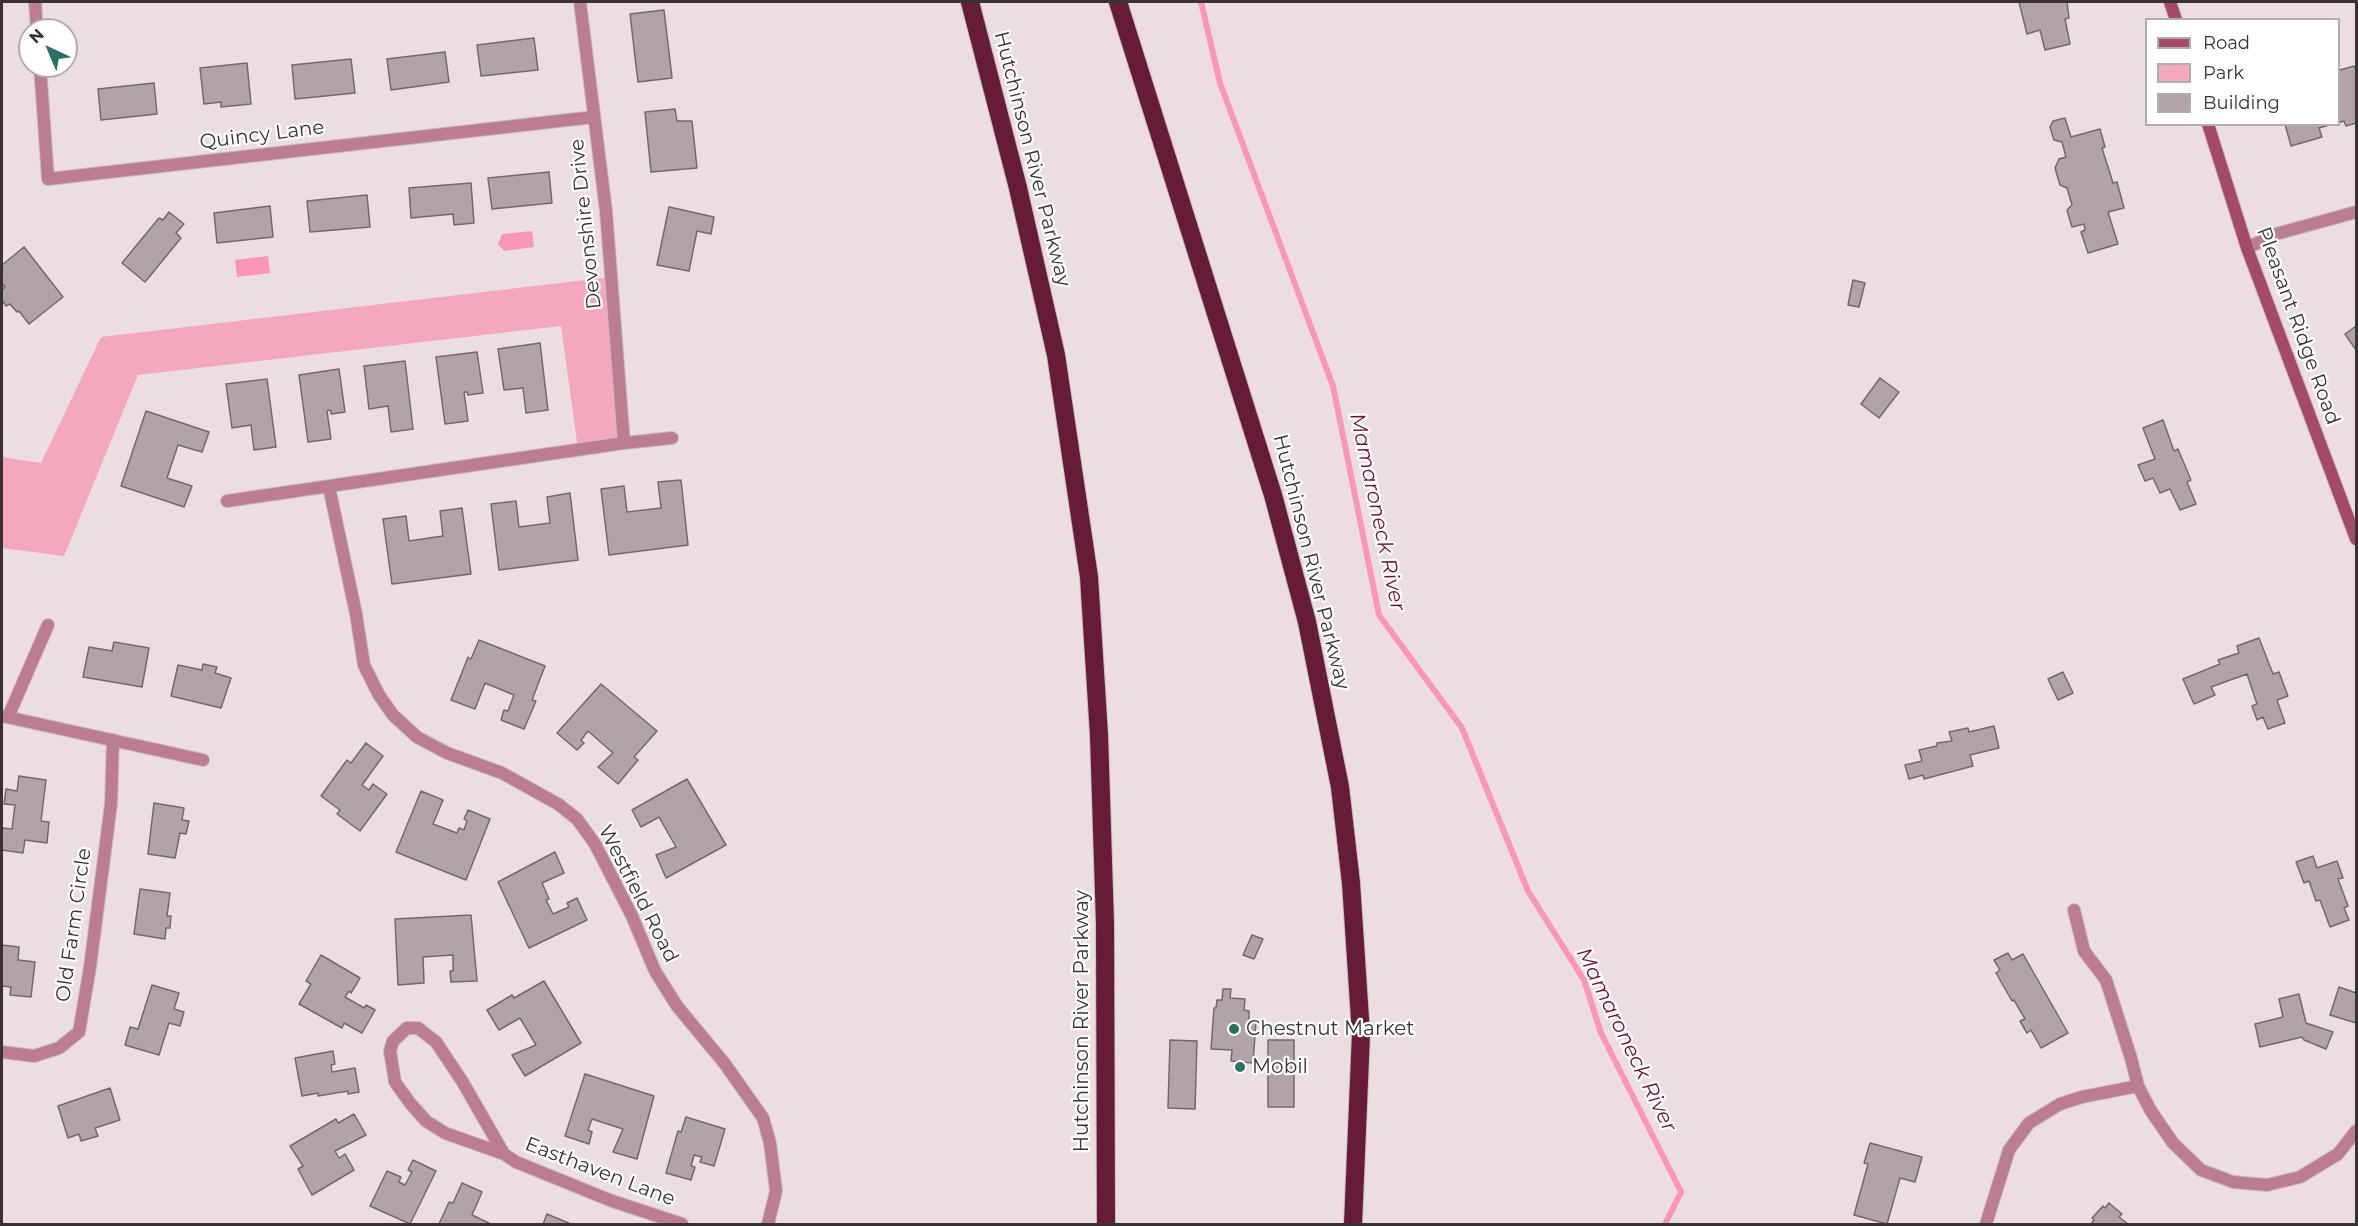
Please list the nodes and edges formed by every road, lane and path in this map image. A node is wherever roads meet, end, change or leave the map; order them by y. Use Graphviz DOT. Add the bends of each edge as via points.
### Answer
graph roads {
  1 [pos="35,2"];
  2 [pos="580,2"];
  3 [pos="970,2"];
  4 [pos="1118,2"];
  5 [pos="2170,2"];
  6 [pos="36,18"];
  7 [pos="2175,18"];
  8 [pos="41,78"];
  9 [pos="594,117"];
  10 [pos="2209,126"];
  11 [pos="2356,212"];
  12 [pos="2247,248"];
  13 [pos="672,438"];
  14 [pos="624,442"];
  15 [pos="329,487"];
  16 [pos="227,501"];
  17 [pos="2356,539"];
  18 [pos="48,625"];
  19 [pos="5,717"];
  20 [pos="113,740"];
  21 [pos="203,760"];
  22 [pos="2074,910"];
  23 [pos="2,1052"];
  24 [pos="2138,1086"];
  25 [pos="2356,1131"];
  26 [pos="504,1154"];
  27 [pos="682,1224"];
  28 [pos="768,1224"];
  29 [pos="1106,1224"];
  30 [pos="1353,1224"];
  31 [pos="1986,1224"];
  1 -- 6 [label="street"];
  2 -- 9 [label="street, Devonshire Drive"];
  3 -- 29 [label="highway, Hutchinson River Parkway" via="1056,355 1089,577 1104,912"];
  4 -- 30 [label="highway, Hutchinson River Parkway" via="1273,495 1307,622 1341,787 1361,1034"];
  5 -- 7 [label="street"];
  8 -- 9 [label="street, Quincy Lane" via="48,179"];
  9 -- 14 [label="street, Devonshire Drive" via="606,211"];
  10 -- 12 [label="street, Pleasant Ridge Road"];
  11 -- 12 [label="street" via="2276,234"];
  12 -- 17 [label="street, Pleasant Ridge Road"];
  13 -- 14 [label="street"];
  14 -- 15 [label="street"];
  15 -- 16 [label="street"];
  15 -- 28 [label="street, Westfield Road" via="364,665 379,695 393,715 417,737 447,753 502,773 577,819 595,844 633,916 655,971 763,1118 776,1191"];
  18 -- 19 [label="street"];
  19 -- 20 [label="street"];
  20 -- 21 [label="street"];
  20 -- 23 [label="street, Old Farm Circle" via="109,816 78,1032 59,1048 34,1056"];
  22 -- 24 [label="street" via="2084,951 2106,980"];
  24 -- 25 [label="street" via="2172,1143 2201,1170 2233,1182 2266,1185 2300,1177 2338,1154"];
  24 -- 31 [label="street" via="2060,1104 2029,1123 2009,1150"];
  26 -- 26 [label="street, Easthaven Lane" via="436,1042 418,1028 407,1028 393,1041 390,1051 395,1082 410,1103 445,1133"];
  26 -- 27 [label="street, Easthaven Lane" via="612,1201"];
}
